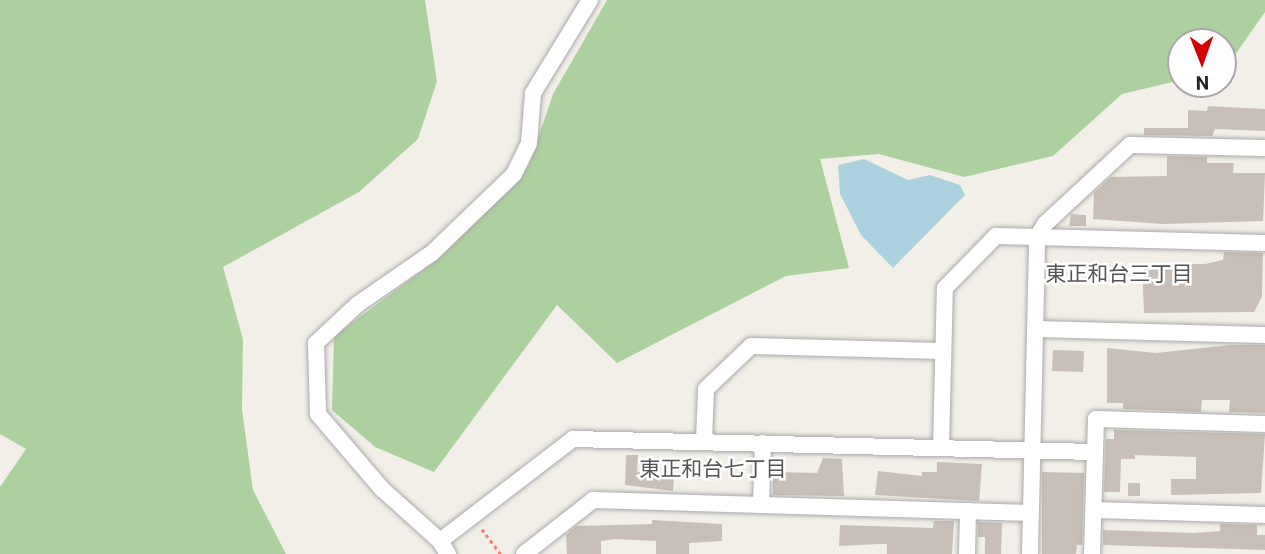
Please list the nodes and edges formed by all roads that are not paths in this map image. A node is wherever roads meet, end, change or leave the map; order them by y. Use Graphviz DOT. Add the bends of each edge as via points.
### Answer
graph roads {
  1 [pos="590,0"];
  2 [pos="1265,148"];
  3 [pos="1037,237"];
  4 [pos="1265,243"];
  5 [pos="1035,328"];
  6 [pos="1265,335"];
  7 [pos="942,351"];
  8 [pos="1265,424"];
  9 [pos="704,441"];
  10 [pos="763,443"];
  11 [pos="941,448"];
  12 [pos="1032,450"];
  13 [pos="1095,452"];
  14 [pos="761,505"];
  15 [pos="1094,510"];
  16 [pos="968,511"];
  17 [pos="1031,513"];
  18 [pos="1265,515"];
  19 [pos="444,547"];
  20 [pos="524,554"];
  21 [pos="967,554"];
  22 [pos="1030,554"];
  23 [pos="1092,554"];
  1 -- 19 [label="street" via="533,93 529,143 514,174 432,253 358,304 316,343 318,414 382,489"];
  2 -- 3 [label="street" via="1130,145 1045,224"];
  3 -- 4 [label="street"];
  3 -- 5 [label="street"];
  3 -- 7 [label="street" via="996,236 945,288"];
  5 -- 6 [label="street"];
  5 -- 12 [label="street"];
  7 -- 9 [label="street" via="744,349 706,389"];
  7 -- 11 [label="street"];
  8 -- 13 [label="street" via="1096,419"];
  9 -- 10 [label="street"];
  9 -- 19 [label="street" via="573,439"];
  10 -- 11 [label="street"];
  10 -- 14 [label="street"];
  11 -- 12 [label="street"];
  12 -- 13 [label="street"];
  12 -- 17 [label="street"];
  13 -- 15 [label="street"];
  14 -- 16 [label="street"];
  14 -- 20 [label="street" via="593,500"];
  15 -- 18 [label="street"];
  15 -- 23 [label="street"];
  16 -- 17 [label="street"];
  16 -- 21 [label="street"];
  17 -- 22 [label="street"];
}
